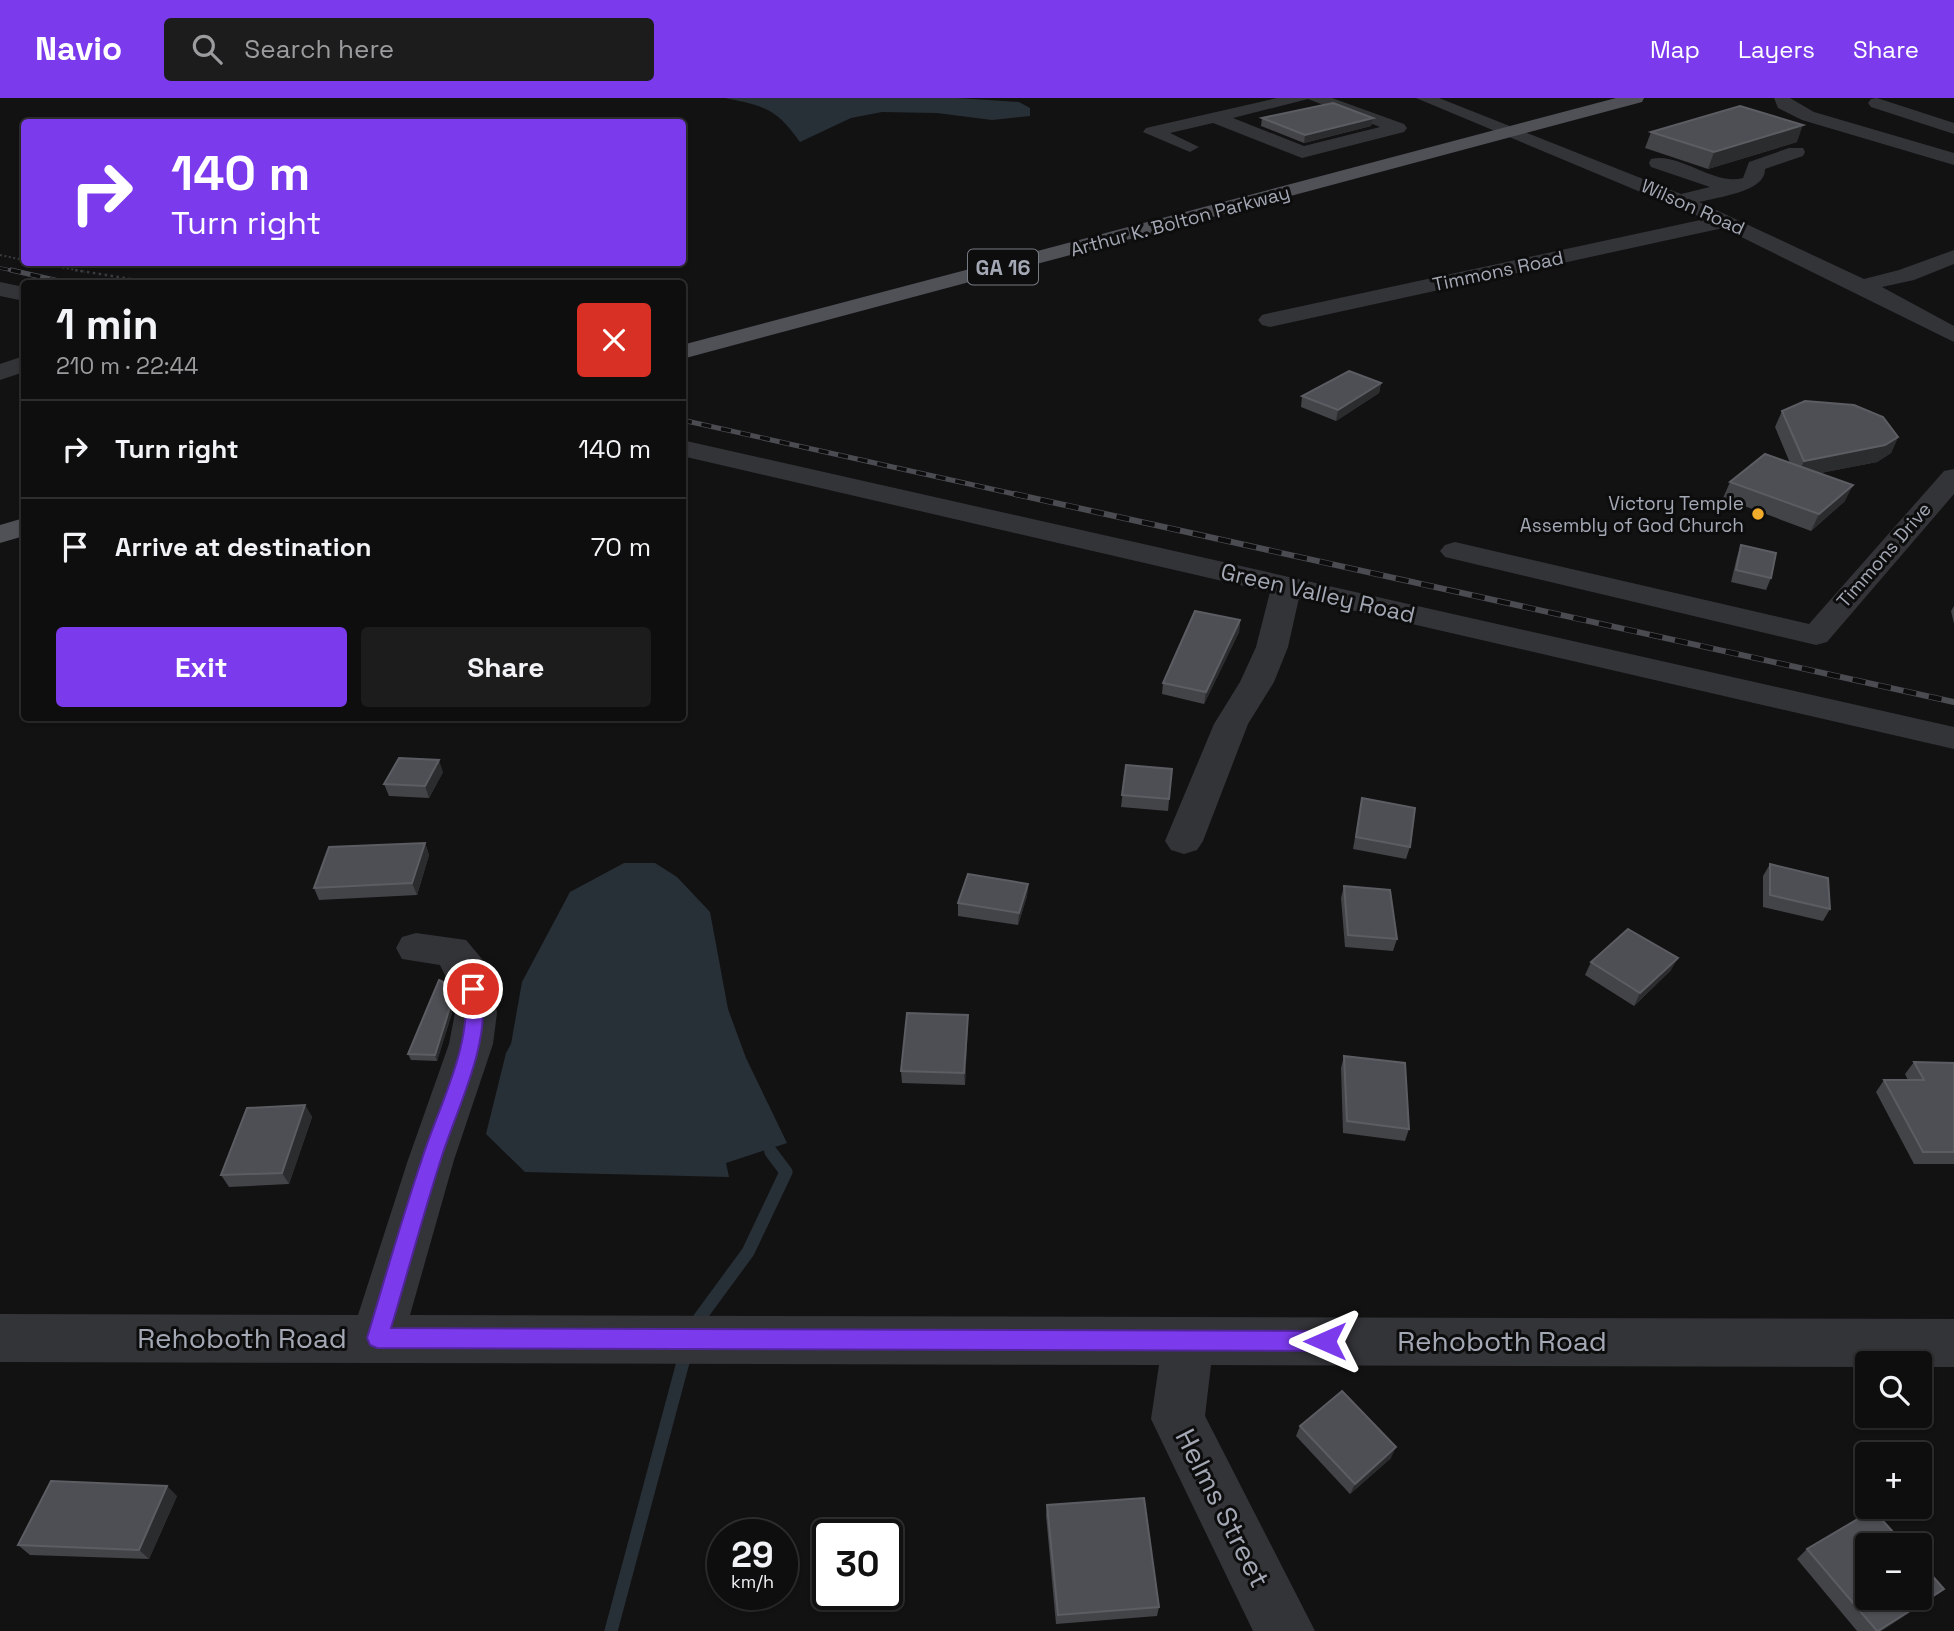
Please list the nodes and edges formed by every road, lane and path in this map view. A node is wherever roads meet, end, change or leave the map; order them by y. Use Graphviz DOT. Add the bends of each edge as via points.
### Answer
graph roads {
  1 [pos="1300,98"];
  2 [pos="1424,98"];
  3 [pos="1636,98"];
  4 [pos="1782,98"];
  5 [pos="1902,98"];
  6 [pos="1877,103"];
  7 [pos="1857,107"];
  8 [pos="1215,117"];
  9 [pos="1954,118"];
  10 [pos="1347,119"];
  11 [pos="1933,122"];
  12 [pos="1237,126"];
  13 [pos="1954,129"];
  14 [pos="1513,132"];
  15 [pos="1190,147"];
  16 [pos="1796,152"];
  17 [pos="1954,159"];
  18 [pos="1658,163"];
  19 [pos="1733,188"];
  20 [pos="1679,201"];
  21 [pos="1726,221"];
  22 [pos="0,255"];
  23 [pos="1954,256"];
  24 [pos="21,259"];
  25 [pos="53,266"];
  26 [pos="138,280"];
  27 [pos="164,280"];
  28 [pos="185,280"];
  29 [pos="1865,285"];
  30 [pos="0,289"];
  31 [pos="21,293"];
  32 [pos="1270,320"];
  33 [pos="1954,335"];
  34 [pos="686,351"];
  35 [pos="21,364"];
  36 [pos="0,373"];
  37 [pos="686,449"];
  38 [pos="1954,477"];
  39 [pos="21,528"];
  40 [pos="0,534"];
  41 [pos="1455,551"];
  42 [pos="1287,586"];
  43 [pos="1954,738"];
  44 [pos="1184,841"];
  45 [pos="416,948"];
  46 [pos="0,1338"];
  47 [pos="377,1338"];
  48 [pos="1188,1340"];
  49 [pos="1954,1343"];
  50 [pos="1285,1631"];
  1 -- 8 [label="street"];
  2 -- 14 [label="street, Wilson Road"];
  3 -- 14 [label="main road, Arthur K. Bolton Parkway / GA 16"];
  4 -- 17 [label="street" via="1784,104 1808,116"];
  5 -- 6 [label="street"];
  6 -- 7 [label="street"];
  6 -- 11 [label="street"];
  8 -- 12 [label="street"];
  8 -- 15 [label="street" via="1152,132"];
  9 -- 11 [label="street"];
  10 -- 12 [label="street" via="1294,115"];
  10 -- 12 [label="street" via="1302,152"];
  11 -- 13 [label="street"];
  14 -- 20 [label="street, Wilson Road"];
  14 -- 34 [label="main road, Arthur K. Bolton Parkway / GA 16"];
  16 -- 19 [label="street" via="1756,166 1750,182"];
  18 -- 19 [label="street"];
  19 -- 20 [label="street"];
  20 -- 21 [label="street, Wilson Road"];
  21 -- 29 [label="street, Wilson Road"];
  21 -- 32 [label="street, Timmons Road"];
  22 -- 24 [label="path"];
  23 -- 29 [label="street"];
  25 -- 26 [label="path"];
  27 -- 28 [label="path"];
  29 -- 33 [label="street, Wilson Road"];
  30 -- 31 [label="street"];
  35 -- 36 [label="street"];
  37 -- 42 [label="street, Green Valley Road"];
  38 -- 41 [label="street, Timmons Drive" via="1816,635"];
  39 -- 40 [label="main road"];
  42 -- 43 [label="street, Green Valley Road"];
  42 -- 44 [label="street" via="1267,658 1231,724"];
  45 -- 47 [label="street" via="452,951 467,970 476,1013 462,1074"];
  46 -- 47 [label="street, Rehoboth Road"];
  47 -- 48 [label="street, Rehoboth Road"];
  48 -- 49 [label="street, Rehoboth Road"];
  48 -- 50 [label="street, Helms Street" via="1178,1419"];
}
